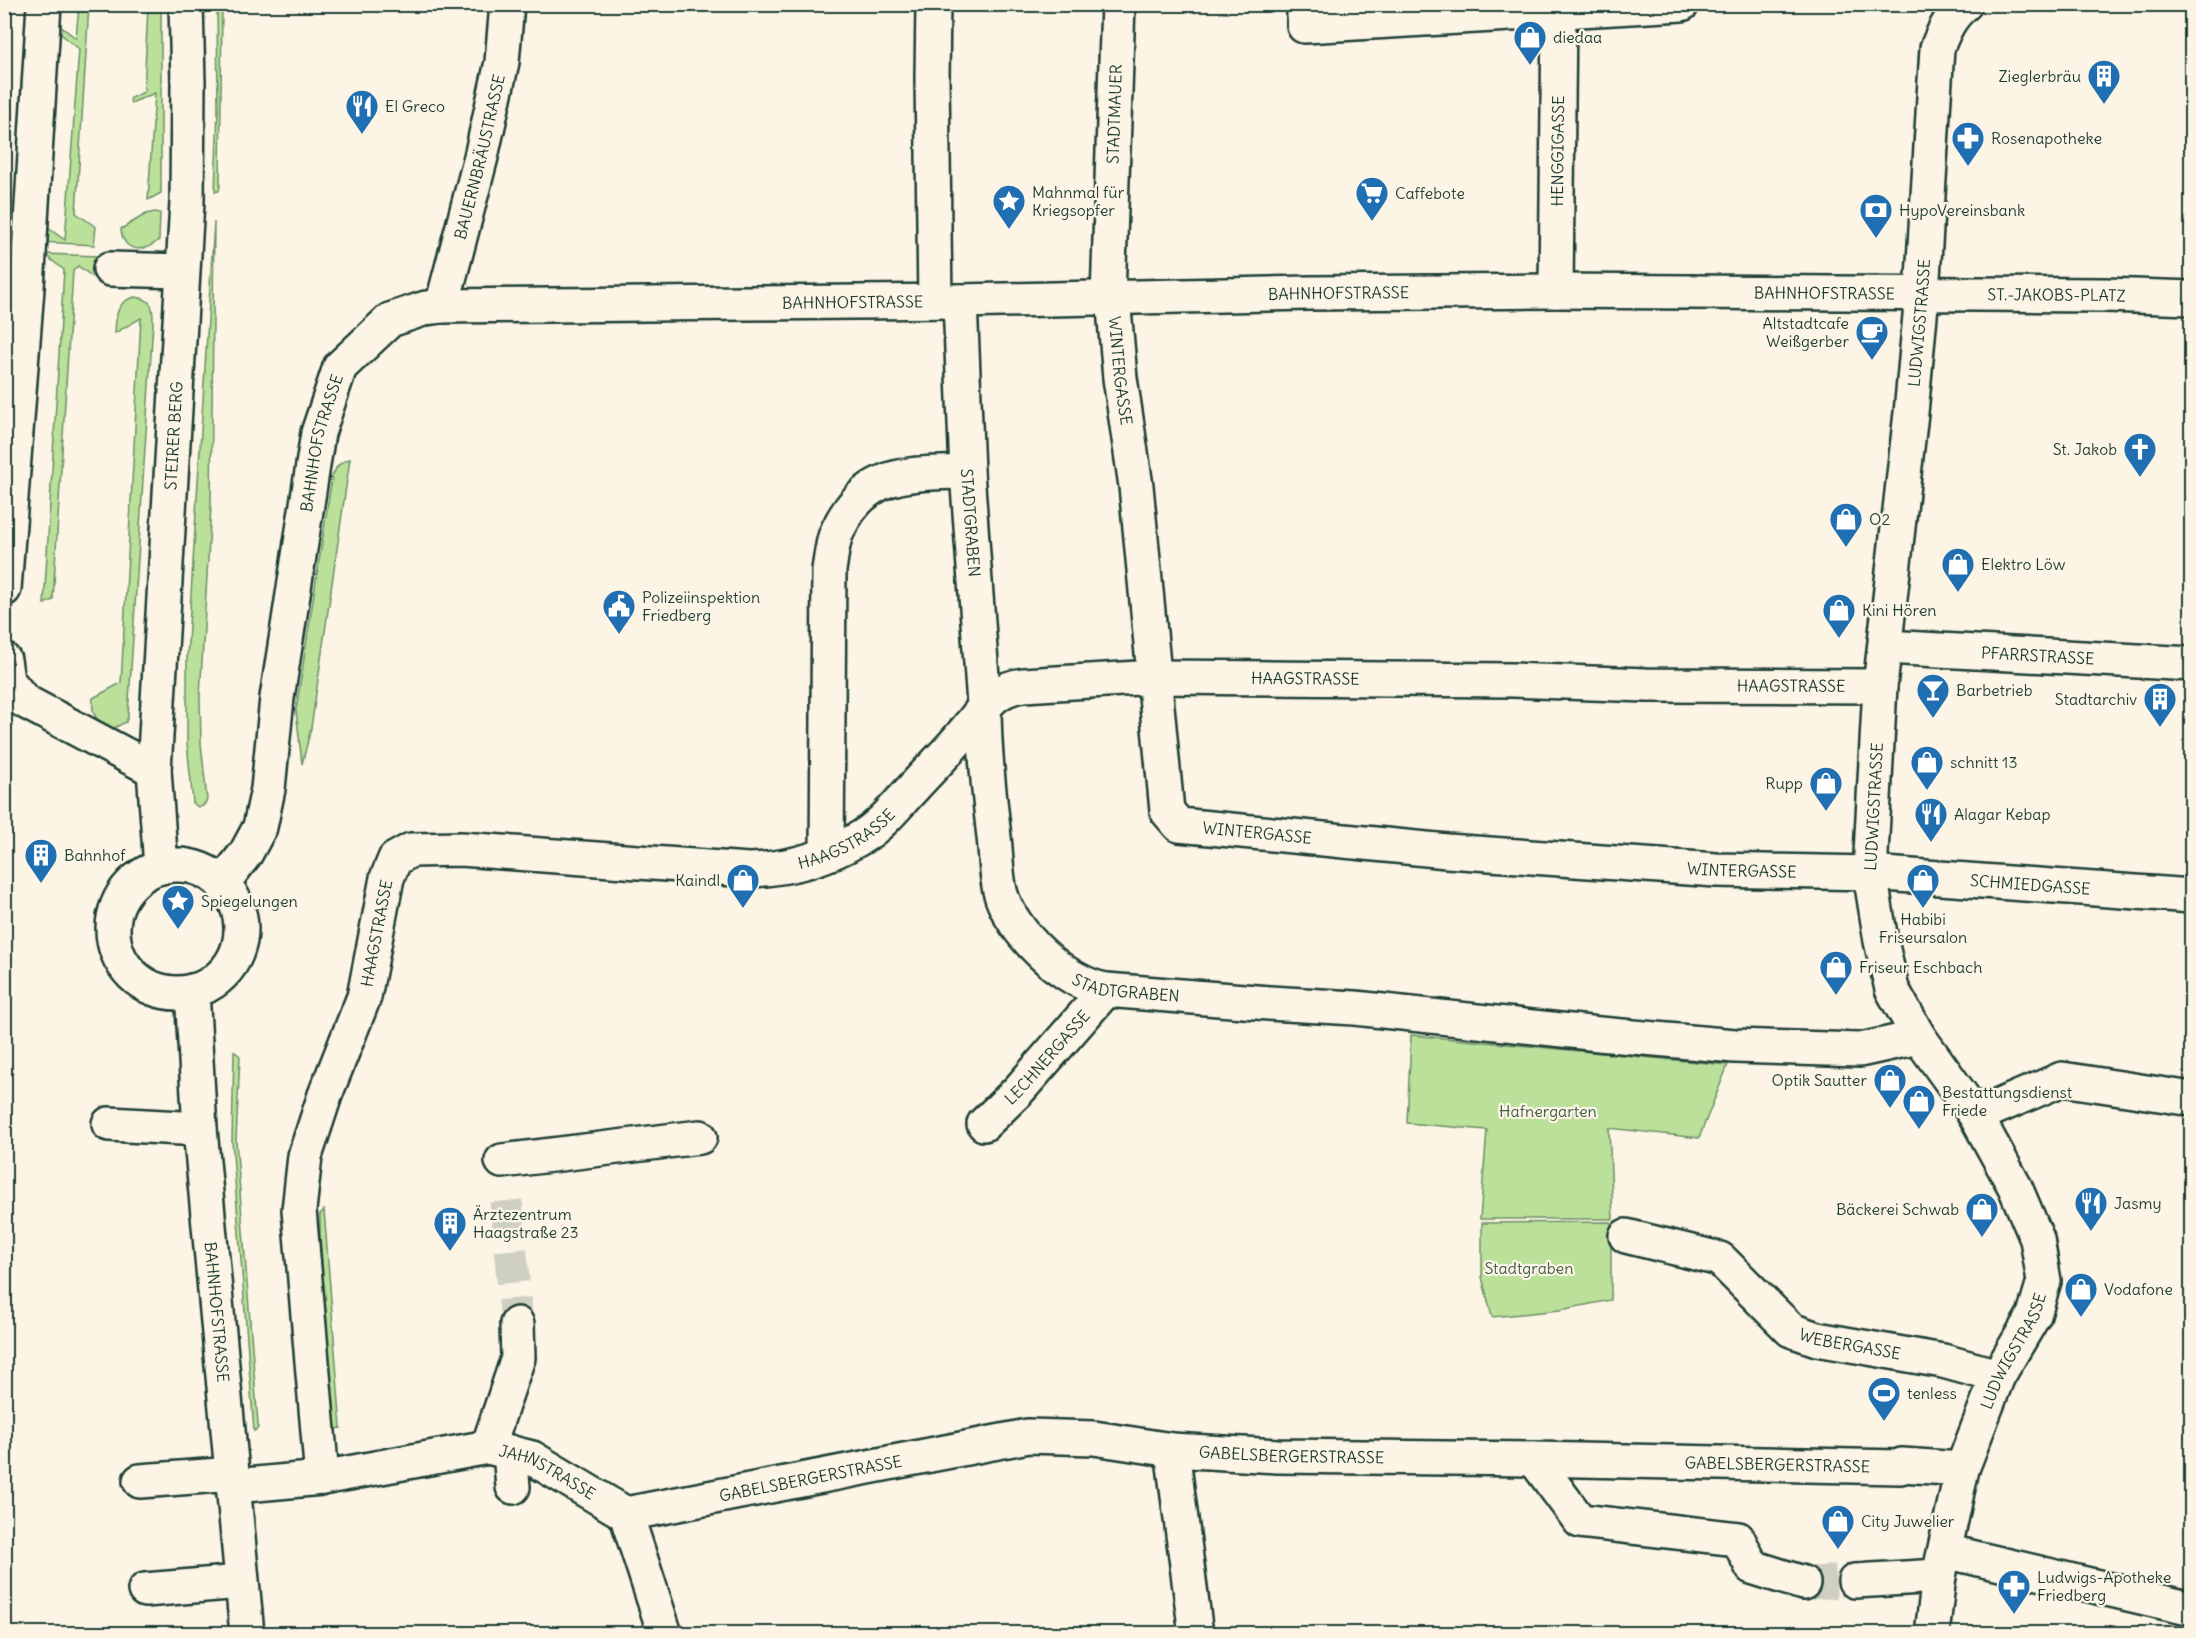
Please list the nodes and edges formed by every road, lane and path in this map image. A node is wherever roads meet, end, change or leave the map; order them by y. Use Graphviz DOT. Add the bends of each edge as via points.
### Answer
graph roads {
  1 [pos="44,4"];
  2 [pos="186,4"];
  3 [pos="507,4"];
  4 [pos="933,4"];
  5 [pos="1118,4"];
  6 [pos="1682,4"];
  7 [pos="1958,6"];
  8 [pos="1559,13"];
  9 [pos="1304,15"];
  10 [pos="110,270"];
  11 [pos="182,271"];
  12 [pos="1556,291"];
  13 [pos="1922,294"];
  14 [pos="1111,297"];
  15 [pos="2192,298"];
  16 [pos="947,301"];
  17 [pos="442,306"];
  18 [pos="967,472"];
  19 [pos="4,590"];
  20 [pos="1885,646"];
  21 [pos="4,660"];
  22 [pos="2192,664"];
  23 [pos="1155,677"];
  24 [pos="1880,686"];
  25 [pos="984,705"];
  26 [pos="154,770"];
  27 [pos="827,854"];
  28 [pos="161,867"];
  29 [pos="1870,873"];
  30 [pos="222,884"];
  31 [pos="2192,896"];
  32 [pos="1106,990"];
  33 [pos="192,991"];
  34 [pos="1919,1037"];
  35 [pos="2192,1099"];
  36 [pos="1976,1116"];
  37 [pos="109,1124"];
  38 [pos="984,1124"];
  39 [pos="200,1129"];
  40 [pos="700,1137"];
  41 [pos="502,1161"];
  42 [pos="1626,1236"];
  43 [pos="517,1324"];
  44 [pos="1998,1376"];
  45 [pos="499,1450"];
  46 [pos="1172,1450"];
  47 [pos="1534,1459"];
  48 [pos="1962,1469"];
  49 [pos="322,1478"];
  50 [pos="233,1480"];
  51 [pos="140,1481"];
  52 [pos="513,1487"];
  53 [pos="626,1514"];
  54 [pos="1942,1563"];
  55 [pos="1855,1581"];
  56 [pos="242,1582"];
  57 [pos="1803,1583"];
  58 [pos="145,1590"];
  59 [pos="2192,1609"];
  60 [pos="247,1634"];
  61 [pos="665,1634"];
  62 [pos="1196,1634"];
  63 [pos="1932,1634"];
  1 -- 19 [label="street"];
  2 -- 11 [label="street, STEIRER BERG" via="187,202"];
  3 -- 17 [label="street, BAUERNBRÄUSTRASSE" via="502,62"];
  4 -- 16 [label="street, STADTGRABEN" via="932,78"];
  5 -- 14 [label="street, STADTMAUER"];
  6 -- 8 [label="street"];
  7 -- 13 [label="street, LUDWIGSTRASSE" via="1937,48"];
  8 -- 9 [label="street"];
  8 -- 12 [label="street, HENGGIGASSE"];
  10 -- 11 [label="street"];
  11 -- 26 [label="street, STEIRER BERG"];
  12 -- 13 [label="street, BAHNHOFSTRASSE"];
  12 -- 14 [label="street, BAHNHOFSTRASSE"];
  13 -- 15 [label="street, ST.-JAKOBS-PLATZ"];
  13 -- 20 [label="street, LUDWIGSTRASSE"];
  14 -- 16 [label="street, BAHNHOFSTRASSE"];
  14 -- 23 [label="street, WINTERGASSE" via="1136,486"];
  16 -- 17 [label="street, BAHNHOFSTRASSE"];
  16 -- 18 [label="street, STADTGRABEN"];
  17 -- 30 [label="street, BAHNHOFSTRASSE" via="390,320 340,367 318,433 261,827"];
  18 -- 25 [label="street, STADTGRABEN"];
  18 -- 27 [label="street" via="910,474 888,479 868,490 850,509 836,536 829,570"];
  20 -- 22 [label="street, PFARRSTRASSE"];
  20 -- 24 [label="street, LUDWIGSTRASSE"];
  21 -- 26 [label="street" via="7,680 24,701"];
  23 -- 24 [label="street, HAAGSTRASSE"];
  23 -- 25 [label="street, HAAGSTRASSE" via="1008,687"];
  23 -- 29 [label="street, WINTERGASSE" via="1167,811 1179,825 1447,851 1716,870"];
  24 -- 29 [label="street, LUDWIGSTRASSE"];
  25 -- 27 [label="street, HAAGSTRASSE" via="888,816 862,837"];
  25 -- 32 [label="street, STADTGRABEN" via="984,743 1000,892 1017,927 1049,960 1071,977"];
  26 -- 28 [label="street, STEIRER BERG"];
  27 -- 49 [label="street, HAAGSTRASSE" via="776,869 748,870 461,849 411,850 395,859 387,878 364,997 305,1156 299,1210"];
  28 -- 30 [label="street" via="189,866"];
  28 -- 33 [label="street" via="136,880 122,895 113,925 115,946 138,981 167,992"];
  29 -- 31 [label="street, SCHMIEDGASSE"];
  29 -- 34 [label="street, LUDWIGSTRASSE" via="1892,989"];
  30 -- 33 [label="street" via="237,908 238,946 224,972 208,985"];
  32 -- 34 [label="street, STADTGRABEN" via="1355,1008 1735,1046 1860,1050"];
  32 -- 38 [label="street, LECHNERGASSE"];
  33 -- 39 [label="street, BAHNHOFSTRASSE"];
  34 -- 36 [label="street, LUDWIGSTRASSE"];
  35 -- 36 [label="street" via="2062,1079"];
  36 -- 44 [label="street, LUDWIGSTRASSE" via="2015,1187 2037,1239 2044,1281 2034,1315"];
  37 -- 39 [label="street"];
  39 -- 50 [label="street, BAHNHOFSTRASSE"];
  40 -- 41 [label="street"];
  42 -- 44 [label="street, WEBERGASSE" via="1720,1259 1791,1330 1817,1339 1943,1361"];
  43 -- 45 [label="street" via="518,1358"];
  44 -- 48 [label="street, LUDWIGSTRASSE"];
  45 -- 49 [label="street, JAHNSTRASSE"];
  45 -- 52 [label="street"];
  45 -- 53 [label="street, JAHNSTRASSE" via="532,1458"];
  46 -- 47 [label="street, GABELSBERGERSTRASSE" via="1278,1456"];
  46 -- 53 [label="street, GABELSBERGERSTRASSE" via="1094,1438 1028,1436"];
  46 -- 62 [label="street"];
  47 -- 48 [label="street, GABELSBERGERSTRASSE"];
  47 -- 57 [label="street" via="1580,1521 1738,1539 1752,1567"];
  48 -- 54 [label="street, LUDWIGSTRASSE"];
  49 -- 50 [label="street, JAHNSTRASSE"];
  50 -- 51 [label="street, JAHNSTRASSE"];
  50 -- 56 [label="street, BAHNHOFSTRASSE"];
  53 -- 61 [label="street"];
  54 -- 55 [label="street"];
  54 -- 59 [label="street"];
  54 -- 63 [label="street, LUDWIGSTRASSE"];
  56 -- 58 [label="street"];
  56 -- 60 [label="street, BAHNHOFSTRASSE"];
}
